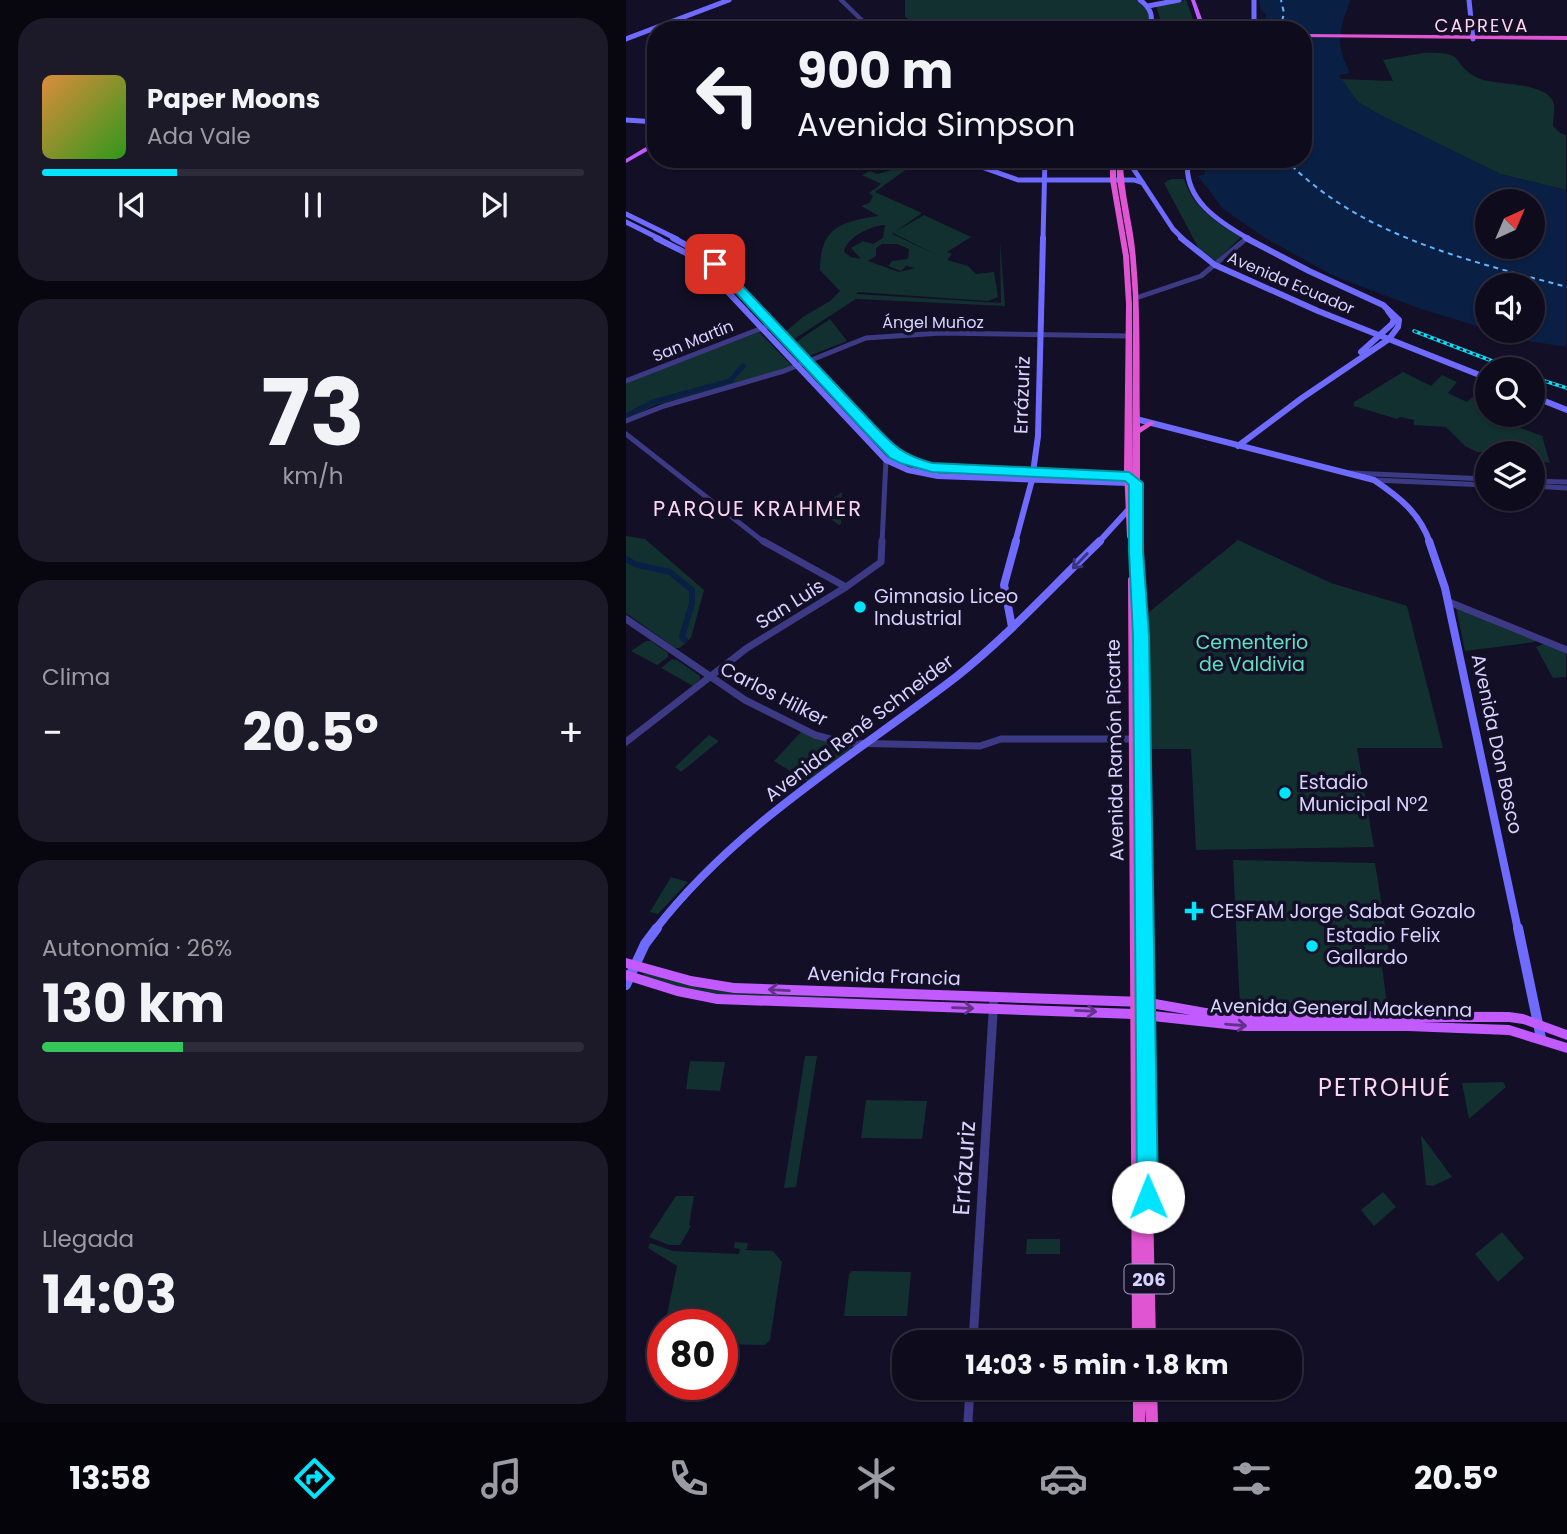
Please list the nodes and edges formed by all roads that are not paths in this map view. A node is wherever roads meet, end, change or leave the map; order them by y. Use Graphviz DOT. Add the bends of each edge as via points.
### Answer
graph roads {
  1 [pos="729,0"];
  2 [pos="841,0"];
  3 [pos="1140,0"];
  4 [pos="1166,0"];
  5 [pos="1179,0"];
  6 [pos="1190,0"];
  7 [pos="1254,0"];
  8 [pos="1469,0"];
  9 [pos="1149,5"];
  10 [pos="674,21"];
  11 [pos="863,21"];
  12 [pos="1152,21"];
  13 [pos="1158,21"];
  14 [pos="1196,21"];
  15 [pos="1200,21"];
  16 [pos="1254,21"];
  17 [pos="647,31"];
  18 [pos="1312,36"];
  19 [pos="1472,36"];
  20 [pos="626,39"];
  21 [pos="1566,39"];
  22 [pos="626,120"];
  23 [pos="647,121"];
  24 [pos="647,151"];
  25 [pos="626,164"];
  26 [pos="983,168"];
  27 [pos="1045,168"];
  28 [pos="1114,168"];
  29 [pos="1118,168"];
  30 [pos="1131,168"];
  31 [pos="1188,168"];
  32 [pos="1136,178"];
  33 [pos="1044,180"];
  34 [pos="1116,180"];
  35 [pos="626,214"];
  36 [pos="626,222"];
  37 [pos="1248,237"];
  38 [pos="1215,265"];
  39 [pos="1136,289"];
  40 [pos="1149,294"];
  41 [pos="1136,298"];
  42 [pos="1376,302"];
  43 [pos="1129,304"];
  44 [pos="770,325"];
  45 [pos="761,328"];
  46 [pos="1395,331"];
  47 [pos="1380,335"];
  48 [pos="1130,336"];
  49 [pos="1041,338"];
  50 [pos="1389,339"];
  51 [pos="1404,344"];
  52 [pos="1355,360"];
  53 [pos="806,362"];
  54 [pos="797,366"];
  55 [pos="1475,373"];
  56 [pos="626,381"];
  57 [pos="1545,401"];
  58 [pos="1129,407"];
  59 [pos="1566,410"];
  60 [pos="1136,419"];
  61 [pos="626,421"];
  62 [pos="1151,423"];
  63 [pos="1136,432"];
  64 [pos="626,433"];
  65 [pos="1238,446"];
  66 [pos="895,455"];
  67 [pos="886,460"];
  68 [pos="1033,474"];
  69 [pos="1371,477"];
  70 [pos="1475,479"];
  71 [pos="1128,480"];
  72 [pos="1545,481"];
  73 [pos="1566,482"];
  74 [pos="1475,484"];
  75 [pos="1545,487"];
  76 [pos="1138,488"];
  77 [pos="1566,488"];
  78 [pos="1129,509"];
  79 [pos="846,587"];
  80 [pos="1449,602"];
  81 [pos="626,619"];
  82 [pos="1012,627"];
  83 [pos="1566,650"];
  84 [pos="707,678"];
  85 [pos="1135,739"];
  86 [pos="626,742"];
  87 [pos="870,742"];
  88 [pos="628,973"];
  89 [pos="940,997"];
  90 [pos="1056,999"];
  91 [pos="994,1002"];
  92 [pos="910,1005"];
  93 [pos="1049,1010"];
  94 [pos="1139,1010"];
  95 [pos="1538,1024"];
  96 [pos="1566,1035"];
  97 [pos="1541,1038"];
  98 [pos="1566,1048"];
  99 [pos="974,1330"];
  100 [pos="1138,1330"];
  101 [pos="1150,1330"];
  102 [pos="969,1400"];
  103 [pos="1139,1400"];
  104 [pos="1151,1400"];
  105 [pos="968,1422"];
  106 [pos="1139,1422"];
  107 [pos="1152,1422"];
  1 -- 10 [label="main road"];
  2 -- 11 [label="street"];
  3 -- 9 [label="main road"];
  4 -- 9 [label="main road"];
  5 -- 9 [label="main road"];
  6 -- 14 [label="main road"];
  6 -- 15 [label="main road"];
  7 -- 16 [label="main road"];
  8 -- 19 [label="main road"];
  9 -- 12 [label="main road"];
  9 -- 13 [label="main road"];
  17 -- 20 [label="main road"];
  18 -- 19 [label="highway"];
  19 -- 21 [label="highway"];
  19 -- 21 [label="highway"];
  22 -- 23 [label="main road"];
  24 -- 25 [label="main road"];
  26 -- 33 [label="main road" via="1012,179"];
  27 -- 33 [label="main road, Errázuriz"];
  28 -- 34 [label="highway, Avenida Ramón Picarte / 206"];
  29 -- 34 [label="highway, Avenida Ramón Picarte / 206"];
  30 -- 32 [label="main road"];
  31 -- 37 [label="main road" via="1196,198 1218,219"];
  32 -- 34 [label="main road"];
  32 -- 38 [label="main road, Avenida Ecuador" via="1173,229"];
  33 -- 34 [label="main road"];
  33 -- 49 [label="main road, Errázuriz"];
  34 -- 39 [label="highway, Avenida Ramón Picarte / 206"];
  34 -- 43 [label="highway, Avenida Ramón Picarte / 206"];
  35 -- 44 [label="main road" via="704,254"];
  36 -- 45 [label="main road" via="695,258"];
  37 -- 38 [label="street"];
  37 -- 42 [label="main road"];
  38 -- 40 [label="street" via="1191,281"];
  38 -- 47 [label="main road, Avenida Ecuador"];
  39 -- 40 [label="highway"];
  39 -- 41 [label="highway, Avenida Ramón Picarte / 206"];
  40 -- 41 [label="street"];
  41 -- 43 [label="highway"];
  41 -- 60 [label="highway, Avenida Ramón Picarte / 206"];
  42 -- 46 [label="main road" via="1399,318"];
  42 -- 47 [label="main road" via="1394,319"];
  43 -- 48 [label="highway, Avenida Ramón Picarte / 206"];
  44 -- 45 [label="street, San Martín"];
  44 -- 53 [label="main road"];
  45 -- 54 [label="main road"];
  45 -- 56 [label="street, San Martín"];
  46 -- 50 [label="main road"];
  46 -- 51 [label="main road"];
  47 -- 50 [label="main road, Avenida Ecuador"];
  47 -- 52 [label="main road"];
  48 -- 49 [label="street, Ángel Muñoz"];
  48 -- 58 [label="highway, Avenida Ramón Picarte / 206"];
  49 -- 53 [label="street, Ángel Muñoz" via="877,336"];
  49 -- 68 [label="main road, Errázuriz"];
  50 -- 51 [label="main road, Avenida Ecuador"];
  50 -- 52 [label="main road"];
  51 -- 55 [label="main road"];
  52 -- 65 [label="main road"];
  53 -- 54 [label="street, Ángel Muñoz"];
  53 -- 66 [label="main road"];
  54 -- 61 [label="street, Ángel Muñoz" via="657,406"];
  54 -- 67 [label="main road"];
  57 -- 59 [label="main road"];
  58 -- 60 [label="highway"];
  58 -- 71 [label="highway, Avenida Ramón Picarte / 206"];
  60 -- 62 [label="main road, Avenida Don Bosco"];
  60 -- 63 [label="highway, Avenida Ramón Picarte / 206"];
  62 -- 63 [label="highway"];
  62 -- 65 [label="main road, Avenida Don Bosco"];
  63 -- 76 [label="highway, Avenida Ramón Picarte / 206"];
  64 -- 79 [label="street" via="773,549"];
  65 -- 69 [label="main road, Avenida Don Bosco"];
  66 -- 67 [label="street"];
  66 -- 68 [label="main road" via="932,468"];
  67 -- 68 [label="main road" via="938,476"];
  67 -- 79 [label="street, San Luis" via="882,559"];
  68 -- 71 [label="main road"];
  68 -- 82 [label="main road, Errázuriz" via="1004,585"];
  69 -- 70 [label="street"];
  69 -- 74 [label="street"];
  69 -- 80 [label="main road, Avenida Don Bosco" via="1417,514"];
  71 -- 76 [label="highway" via="1134,480"];
  71 -- 78 [label="highway, Avenida Ramón Picarte / 206"];
  72 -- 73 [label="street"];
  75 -- 77 [label="street"];
  76 -- 94 [label="highway, Avenida Ramón Picarte / 206"];
  78 -- 82 [label="main road, Avenida René Schneider, one-way"];
  78 -- 85 [label="highway, Avenida Ramón Picarte / 206"];
  79 -- 84 [label="street, San Luis"];
  80 -- 83 [label="street"];
  80 -- 95 [label="main road, Avenida Don Bosco"];
  81 -- 84 [label="street, Carlos Hilker"];
  82 -- 87 [label="main road, Avenida René Schneider" via="961,673"];
  84 -- 86 [label="street, San Luis"];
  84 -- 87 [label="street, Carlos Hilker" via="813,735 861,745"];
  85 -- 87 [label="street, Carlos Hilker" via="1001,739 980,746"];
  85 -- 94 [label="highway, Avenida Ramón Picarte / 206"];
  87 -- 88 [label="main road, Avenida René Schneider" via="703,874 662,919"];
  89 -- 88 [label="main road, Avenida Francia, one-way" via="720,986"];
  88 -- 92 [label="main road, Avenida Francia" via="677,991 717,999"];
  89 -- 91 [label="main road, Avenida Francia"];
  89 -- 92 [label="main road"];
  90 -- 91 [label="main road, Avenida Francia"];
  90 -- 93 [label="main road"];
  90 -- 94 [label="main road, Avenida Francia"];
  92 -- 91 [label="main road, Avenida Francia, one-way"];
  91 -- 93 [label="main road, Avenida Francia"];
  91 -- 99 [label="street, Errázuriz"];
  93 -- 94 [label="main road, Avenida Francia, one-way"];
  94 -- 95 [label="main road, Avenida General Mackenna" via="1249,1016 1509,1017"];
  94 -- 97 [label="main road, Avenida General Mackenna, one-way" via="1245,1026 1509,1030"];
  94 -- 100 [label="highway, Avenida Ramón Picarte / 206"];
  94 -- 101 [label="highway, Avenida Ramón Picarte / 206"];
  95 -- 96 [label="main road, Avenida General Mackenna"];
  95 -- 97 [label="main road, Avenida Don Bosco"];
  97 -- 98 [label="main road, Avenida General Mackenna"];
  102 -- 105 [label="street"];
  103 -- 106 [label="highway"];
  104 -- 107 [label="highway"];
}
